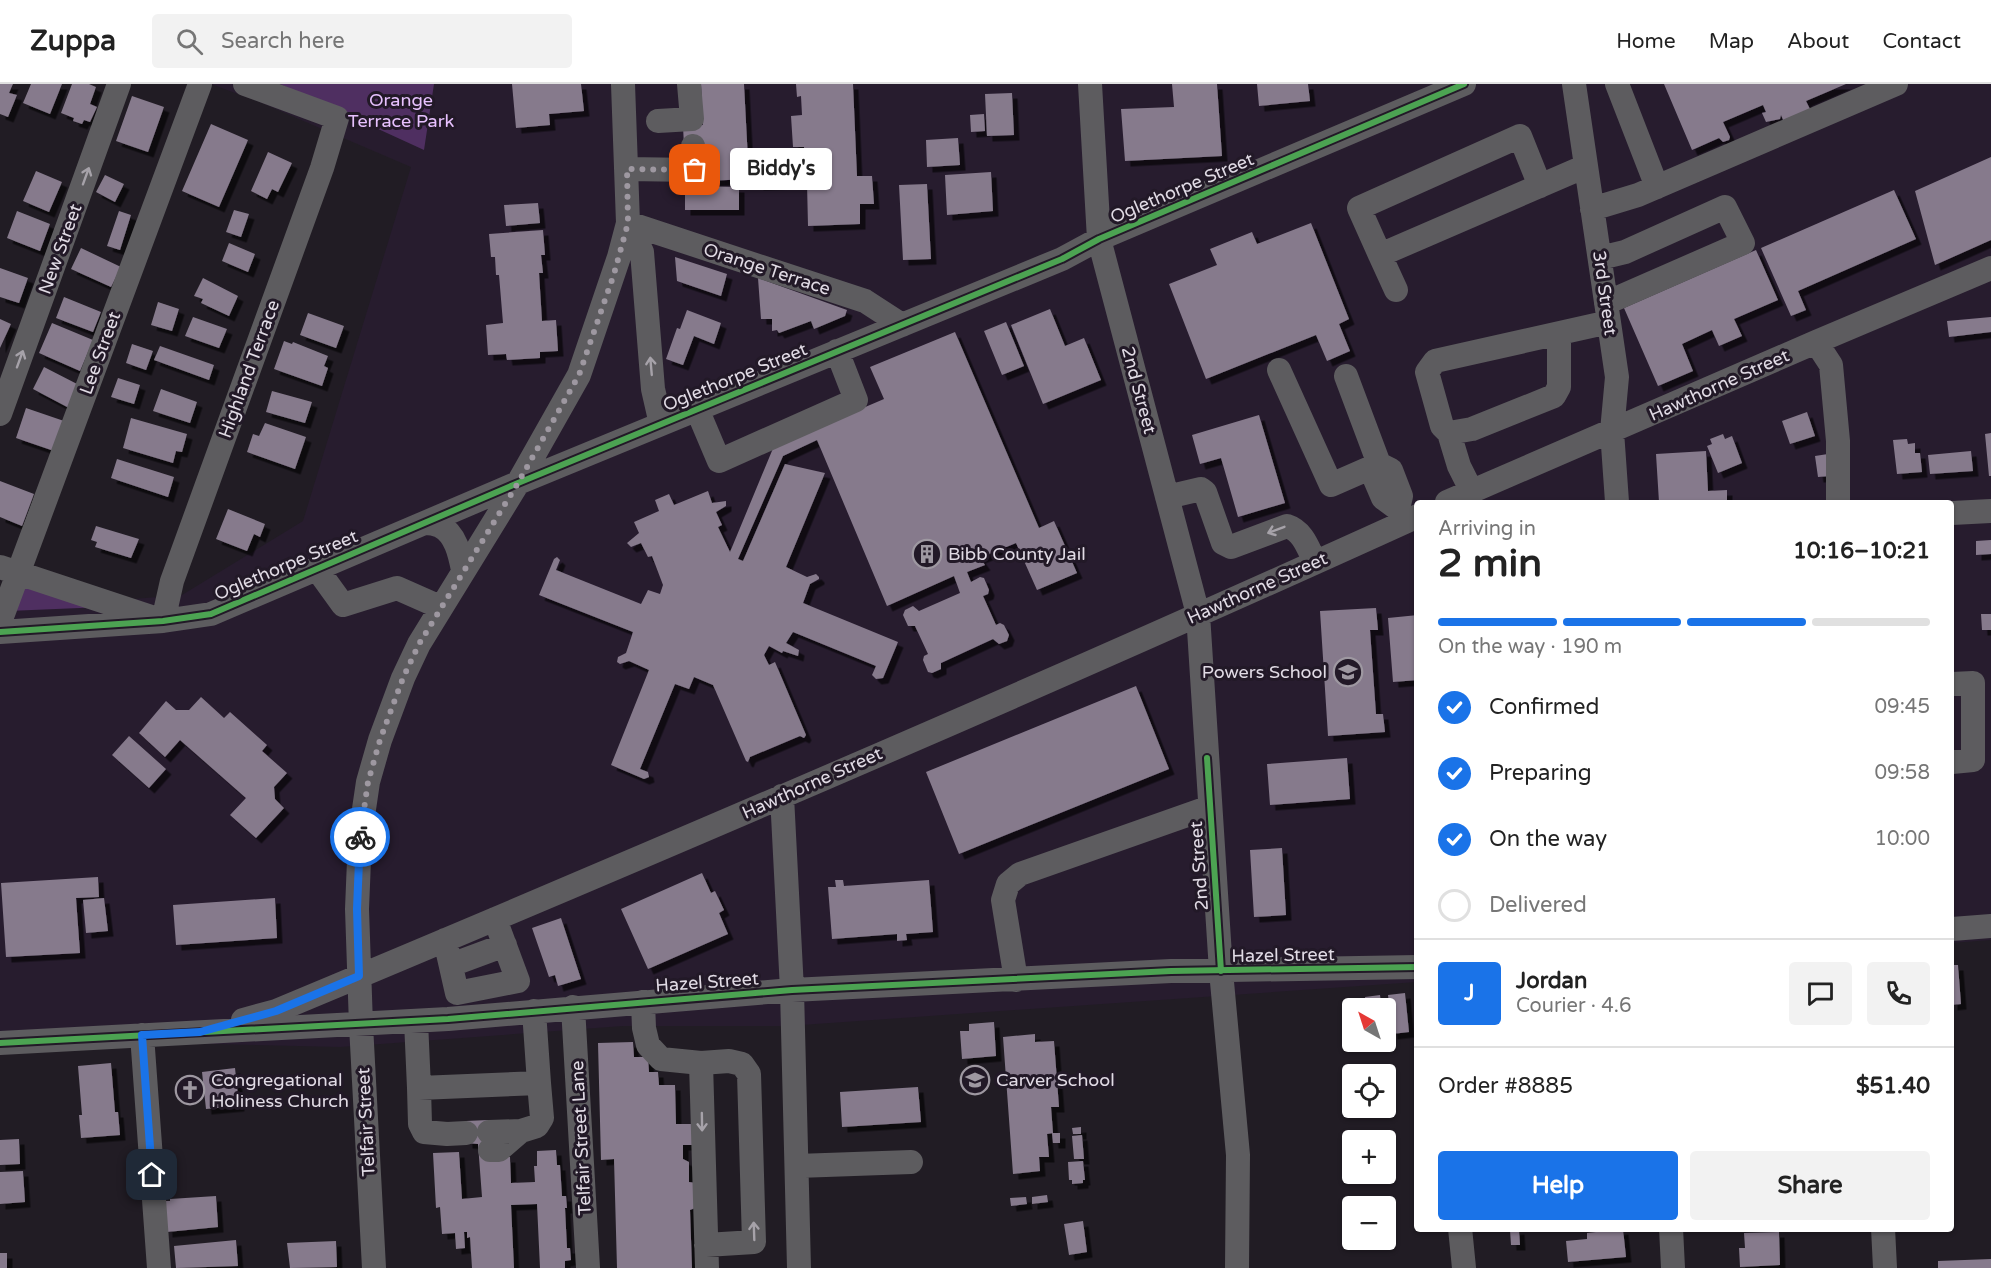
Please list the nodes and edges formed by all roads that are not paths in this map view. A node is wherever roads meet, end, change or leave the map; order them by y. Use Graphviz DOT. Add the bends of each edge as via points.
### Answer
graph roads {
  1 [pos="119,84"];
  2 [pos="200,84"];
  3 [pos="245,84"];
  4 [pos="623,84"];
  5 [pos="689,84"];
  6 [pos="1090,84"];
  7 [pos="1464,84"];
  8 [pos="1574,84"];
  9 [pos="1617,84"];
  10 [pos="1896,84"];
  11 [pos="658,121"];
  12 [pos="692,130"];
  13 [pos="1586,166"];
  14 [pos="627,169"];
  15 [pos="1540,186"];
  16 [pos="1657,187"];
  17 [pos="1592,208"];
  18 [pos="628,223"];
  19 [pos="1099,239"];
  20 [pos="1380,255"];
  21 [pos="1600,258"];
  22 [pos="1991,268"];
  23 [pos="1396,290"];
  24 [pos="1608,312"];
  25 [pos="902,325"];
  26 [pos="1559,334"];
  27 [pos="1816,342"];
  28 [pos="837,351"];
  29 [pos="1279,370"];
  30 [pos="1347,376"];
  31 [pos="698,409"];
  32 [pos="0,414"];
  33 [pos="661,424"];
  34 [pos="1612,431"];
  35 [pos="1449,433"];
  36 [pos="1379,464"];
  37 [pos="518,483"];
  38 [pos="1472,492"];
  39 [pos="1167,497"];
  40 [pos="1452,500"];
  41 [pos="1617,500"];
  42 [pos="1838,500"];
  43 [pos="1991,511"];
  44 [pos="1954,513"];
  45 [pos="1407,515"];
  46 [pos="425,523"];
  47 [pos="1315,562"];
  48 [pos="317,569"];
  49 [pos="10,570"];
  50 [pos="464,570"];
  51 [pos="440,607"];
  52 [pos="1198,614"];
  53 [pos="163,621"];
  54 [pos="0,622"];
  55 [pos="0,632"];
  56 [pos="1954,684"];
  57 [pos="1954,762"];
  58 [pos="782,796"];
  59 [pos="1210,807"];
  60 [pos="495,919"];
  61 [pos="1991,926"];
  62 [pos="1954,929"];
  63 [pos="445,940"];
  64 [pos="505,945"];
  65 [pos="451,965"];
  66 [pos="1414,967"];
  67 [pos="1221,971"];
  68 [pos="359,976"];
  69 [pos="1016,980"];
  70 [pos="792,990"];
  71 [pos="457,993"];
  72 [pos="643,1002"];
  73 [pos="573,1007"];
  74 [pos="534,1011"];
  75 [pos="461,1018"];
  76 [pos="416,1021"];
  77 [pos="361,1024"];
  78 [pos="200,1032"];
  79 [pos="142,1035"];
  80 [pos="0,1043"];
  81 [pos="701,1063"];
  82 [pos="539,1083"];
  83 [pos="418,1088"];
  84 [pos="911,1162"];
  85 [pos="797,1166"];
  86 [pos="1460,1232"];
  87 [pos="1671,1232"];
  88 [pos="1883,1232"];
  89 [pos="707,1256"];
  90 [pos="159,1268"];
  91 [pos="374,1268"];
  92 [pos="588,1268"];
  93 [pos="799,1268"];
  94 [pos="1237,1268"];
  95 [pos="1464,1268"];
  96 [pos="1673,1268"];
  97 [pos="1885,1268"];
  32 -- 1 [label="street, New Street, one-way"];
  2 -- 49 [label="street, Lee Street"];
  3 -- 53 [label="street, Highland Terrace" via="337,118 172,581"];
  4 -- 14 [label="street"];
  5 -- 12 [label="street"];
  6 -- 19 [label="street, 2nd Street"];
  7 -- 19 [label="street, Oglethorpe Street"];
  8 -- 13 [label="street, 3rd Street"];
  9 -- 16 [label="street"];
  10 -- 16 [label="street"];
  11 -- 12 [label="street"];
  12 -- 14 [label="street" via="695,170"];
  13 -- 15 [label="street"];
  13 -- 17 [label="street, 3rd Street"];
  14 -- 18 [label="street"];
  15 -- 20 [label="street"];
  15 -- 20 [label="street" via="1520,136 1359,208"];
  16 -- 17 [label="street"];
  17 -- 21 [label="street, 3rd Street"];
  18 -- 25 [label="street, Orange Terrace" via="865,301"];
  33 -- 18 [label="street, one-way" via="653,389 642,252"];
  18 -- 37 [label="street, Telfair Street" via="579,375"];
  19 -- 25 [label="street, Oglethorpe Street" via="1062,259"];
  19 -- 39 [label="street, 2nd Street"];
  20 -- 23 [label="street"];
  21 -- 24 [label="street, 3rd Street"];
  21 -- 24 [label="street" via="1625,252 1725,207 1743,243"];
  22 -- 27 [label="street, Hawthorne Street"];
  24 -- 26 [label="street"];
  24 -- 34 [label="street, 3rd Street" via="1617,377"];
  25 -- 28 [label="street, Oglethorpe Street"];
  26 -- 35 [label="street" via="1559,387 1554,396 1472,429"];
  26 -- 35 [label="street" via="1430,365 1427,372 1442,426"];
  27 -- 34 [label="street, Hawthorne Street"];
  27 -- 42 [label="street" via="1831,365 1838,441"];
  28 -- 31 [label="street, Oglethorpe Street"];
  28 -- 31 [label="street" via="855,400 719,461"];
  29 -- 36 [label="street" via="1331,485"];
  30 -- 36 [label="street"];
  31 -- 33 [label="street, Oglethorpe Street"];
  33 -- 37 [label="street, Oglethorpe Street"];
  34 -- 38 [label="street, Hawthorne Street"];
  34 -- 41 [label="street, 3rd Street"];
  35 -- 38 [label="street"];
  36 -- 45 [label="street" via="1391,470"];
  37 -- 46 [label="street, Oglethorpe Street"];
  37 -- 50 [label="street, Telfair Street"];
  38 -- 40 [label="street, Hawthorne Street"];
  47 -- 39 [label="street, one-way" via="1294,528 1287,526 1231,547 1223,543 1205,492 1201,489"];
  39 -- 52 [label="street, 2nd Street"];
  43 -- 44 [label="street"];
  45 -- 47 [label="street, Hawthorne Street"];
  46 -- 48 [label="street, Oglethorpe Street"];
  46 -- 50 [label="street" via="440,525 451,536"];
  47 -- 52 [label="street, Hawthorne Street"];
  48 -- 51 [label="street" via="343,605 397,588"];
  48 -- 53 [label="street, Oglethorpe Street" via="211,614"];
  49 -- 53 [label="street"];
  49 -- 54 [label="street, Lee Street"];
  50 -- 51 [label="street, Telfair Street"];
  51 -- 68 [label="street, Telfair Street" via="403,678 368,782 360,837"];
  52 -- 58 [label="street, Hawthorne Street"];
  52 -- 59 [label="street, 2nd Street"];
  53 -- 55 [label="street, Oglethorpe Street"];
  56 -- 57 [label="street" via="1973,683 1973,760"];
  58 -- 60 [label="street, Hawthorne Street"];
  58 -- 70 [label="street"];
  59 -- 67 [label="street, 2nd Street"];
  59 -- 69 [label="street" via="1020,874 1008,884 1004,900"];
  60 -- 63 [label="street, Hawthorne Street"];
  60 -- 64 [label="street"];
  61 -- 62 [label="street"];
  63 -- 65 [label="street"];
  63 -- 68 [label="street, Hawthorne Street"];
  64 -- 65 [label="street"];
  64 -- 71 [label="street" via="518,981"];
  65 -- 71 [label="street"];
  66 -- 67 [label="street, Hazel Street"];
  67 -- 69 [label="street, Hazel Street"];
  67 -- 94 [label="street, 2nd Street" via="1238,1155"];
  68 -- 77 [label="street, Telfair Street"];
  68 -- 78 [label="street, Hawthorne Street" via="276,1011"];
  69 -- 70 [label="street, Hazel Street"];
  70 -- 72 [label="street, Hazel Street"];
  70 -- 85 [label="street"];
  71 -- 75 [label="street"];
  72 -- 73 [label="street, Hazel Street"];
  72 -- 81 [label="street" via="648,1045 661,1059"];
  73 -- 74 [label="street, Hazel Street"];
  73 -- 92 [label="street, Telfair Street Lane"];
  74 -- 75 [label="street, Hazel Street"];
  74 -- 82 [label="street"];
  75 -- 76 [label="street, Hazel Street"];
  76 -- 77 [label="street, Hazel Street"];
  76 -- 83 [label="street"];
  77 -- 78 [label="street, Hazel Street"];
  77 -- 91 [label="street, Telfair Street"];
  78 -- 79 [label="street, Hazel Street"];
  79 -- 80 [label="street, Hazel Street"];
  79 -- 90 [label="street"];
  81 -- 89 [label="street, one-way"];
  89 -- 81 [label="street, one-way" via="754,1242 749,1074 742,1064 729,1061"];
  82 -- 83 [label="street"];
  82 -- 83 [label="street" via="542,1118 537,1126 474,1140 424,1132"];
  84 -- 85 [label="street"];
  85 -- 93 [label="street"];
  86 -- 95 [label="street"];
  87 -- 96 [label="street"];
  88 -- 97 [label="street"];
}
